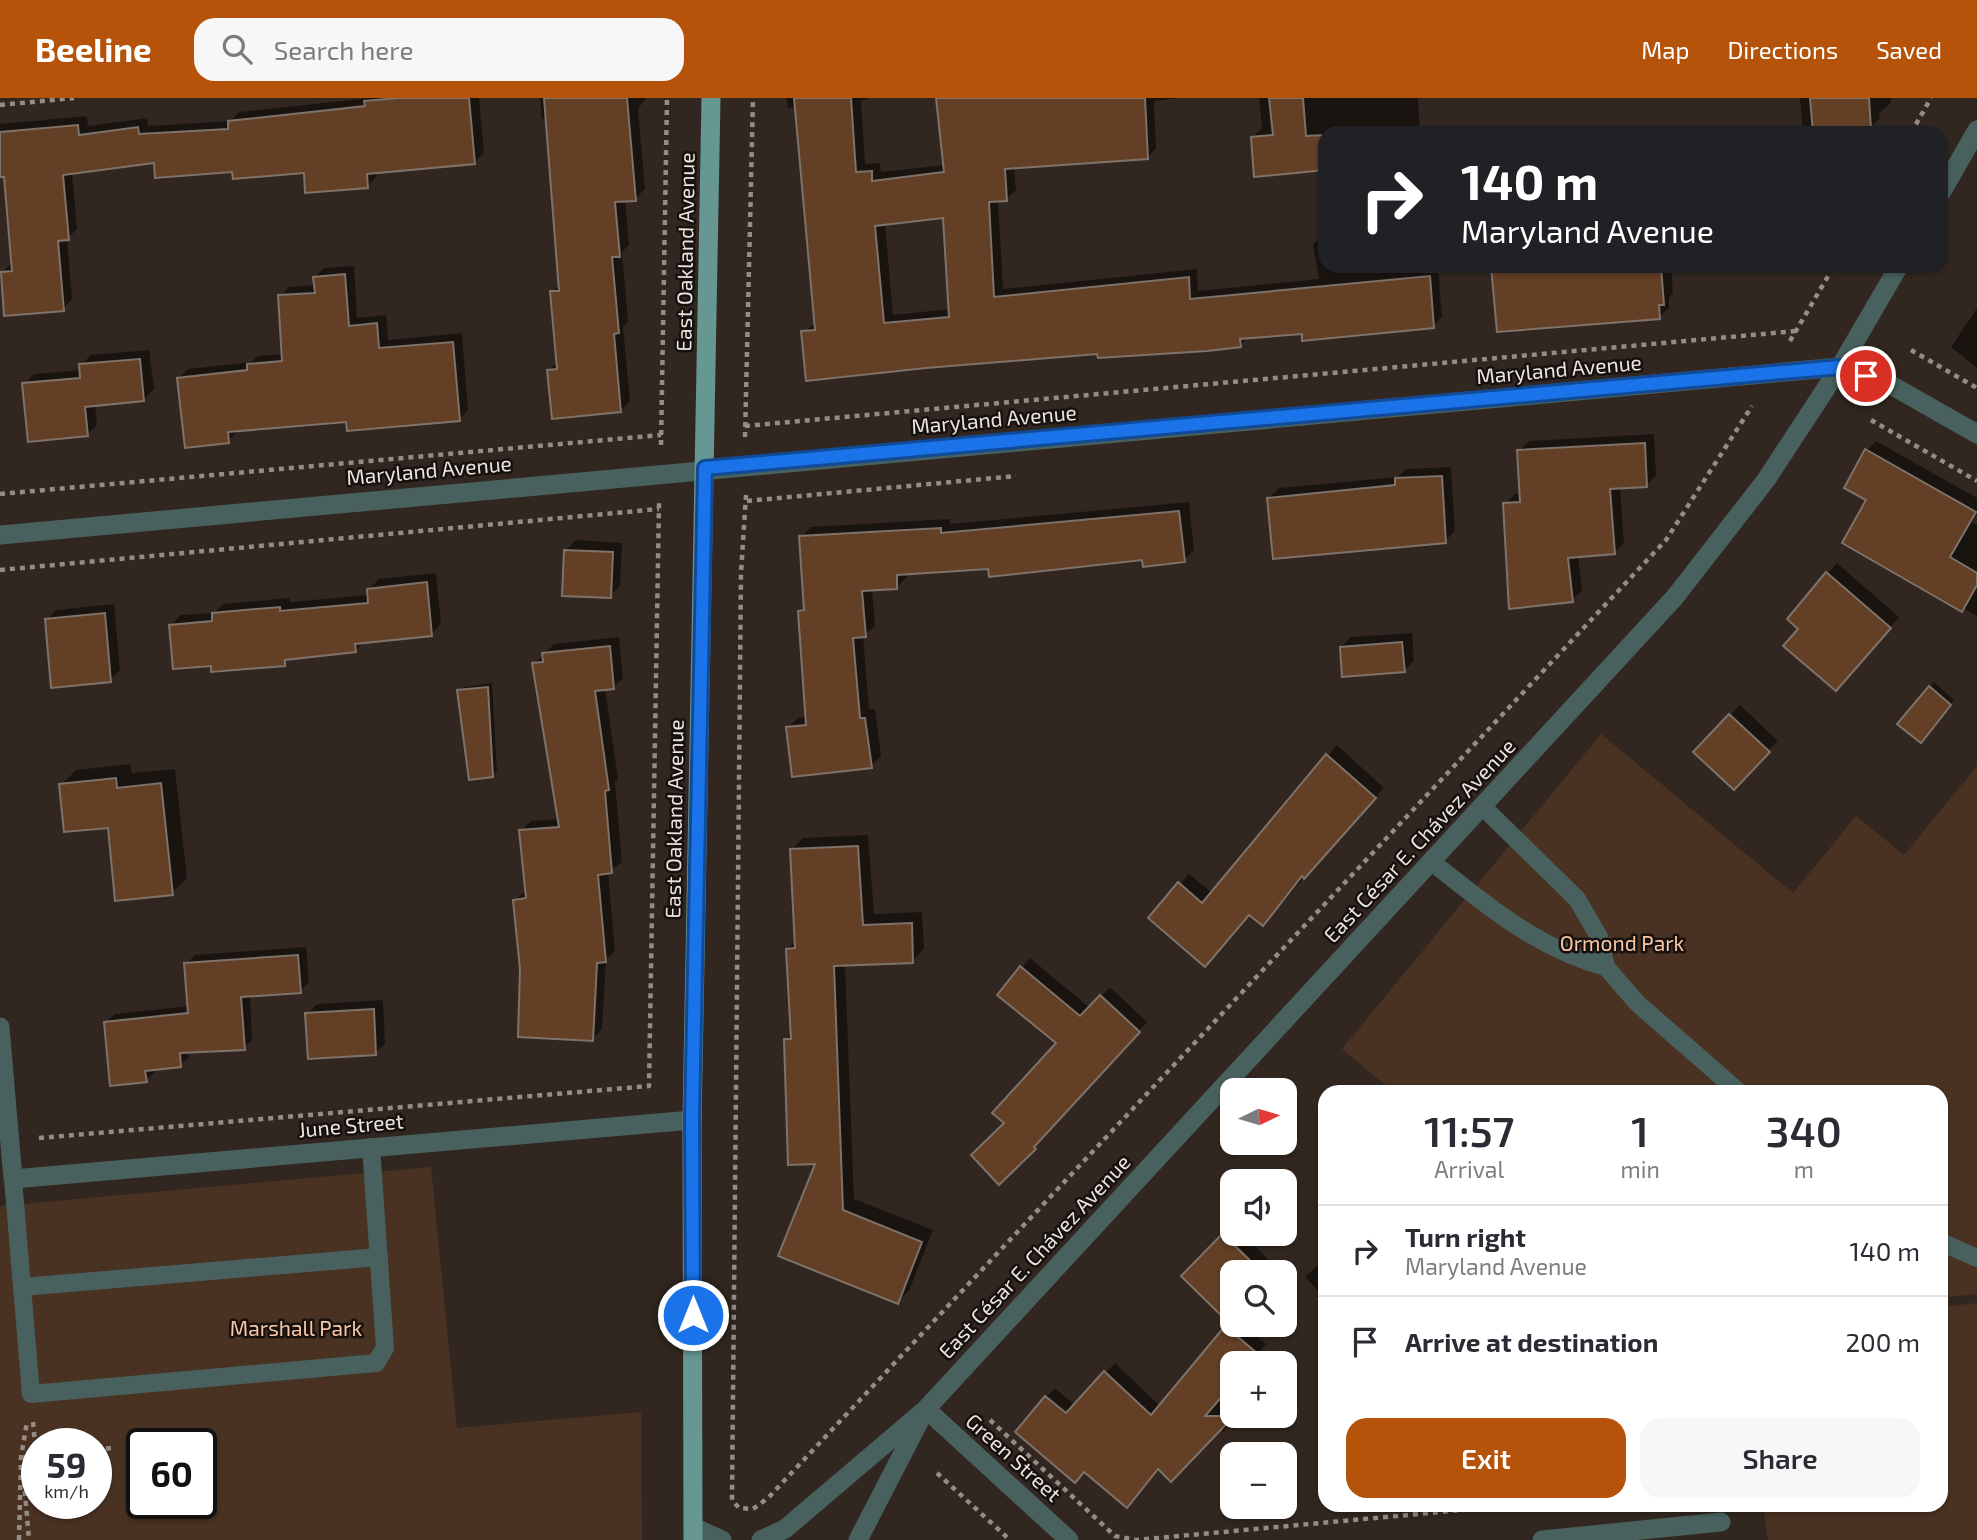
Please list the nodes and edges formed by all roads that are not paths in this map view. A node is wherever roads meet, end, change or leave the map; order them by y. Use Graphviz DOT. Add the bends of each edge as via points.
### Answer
graph roads {
  1 [pos="711,98"];
  2 [pos="1977,130"];
  3 [pos="1948,180"];
  4 [pos="1895,273"];
  5 [pos="1840,367"];
  6 [pos="1977,435"];
  7 [pos="705,468"];
  8 [pos="0,534"];
  9 [pos="1482,806"];
  10 [pos="1432,862"];
  11 [pos="1606,967"];
  12 [pos="0,1027"];
  13 [pos="1731,1085"];
  14 [pos="692,1120"];
  15 [pos="370,1147"];
  16 [pos="13,1179"];
  17 [pos="1948,1245"];
  18 [pos="379,1257"];
  19 [pos="1977,1258"];
  20 [pos="22,1287"];
  21 [pos="926,1409"];
  22 [pos="1721,1522"];
  23 [pos="693,1533"];
  24 [pos="722,1540"];
  25 [pos="761,1540"];
  26 [pos="858,1540"];
  27 [pos="1069,1540"];
  28 [pos="1542,1540"];
  1 -- 7 [label="main road, East Oakland Avenue"];
  2 -- 3 [label="street"];
  4 -- 5 [label="street, East César E. Chávez Avenue"];
  5 -- 6 [label="street, Maryland Avenue" via="1891,385"];
  5 -- 7 [label="street, Maryland Avenue"];
  5 -- 9 [label="street, East César E. Chávez Avenue" via="1766,480 1675,597"];
  7 -- 8 [label="street, Maryland Avenue"];
  7 -- 14 [label="main road, East Oakland Avenue"];
  9 -- 10 [label="street, East César E. Chávez Avenue"];
  9 -- 11 [label="lane" via="1577,899 1599,937"];
  10 -- 11 [label="lane" via="1543,944"];
  10 -- 21 [label="street, East César E. Chávez Avenue"];
  11 -- 13 [label="lane" via="1637,1003"];
  12 -- 16 [label="street"];
  14 -- 15 [label="street, June Street"];
  14 -- 23 [label="main road, East Oakland Avenue"];
  15 -- 16 [label="street, June Street"];
  15 -- 18 [label="lane"];
  16 -- 20 [label="lane"];
  17 -- 19 [label="lane"];
  18 -- 20 [label="lane"];
  18 -- 20 [label="lane" via="386,1348 376,1363 31,1394"];
  21 -- 25 [label="street, East César E. Chávez Avenue" via="785,1529"];
  21 -- 26 [label="street, East César E. Chávez Avenue"];
  21 -- 27 [label="street, Green Street"];
  22 -- 28 [label="street"];
  23 -- 24 [label="street"];
}
